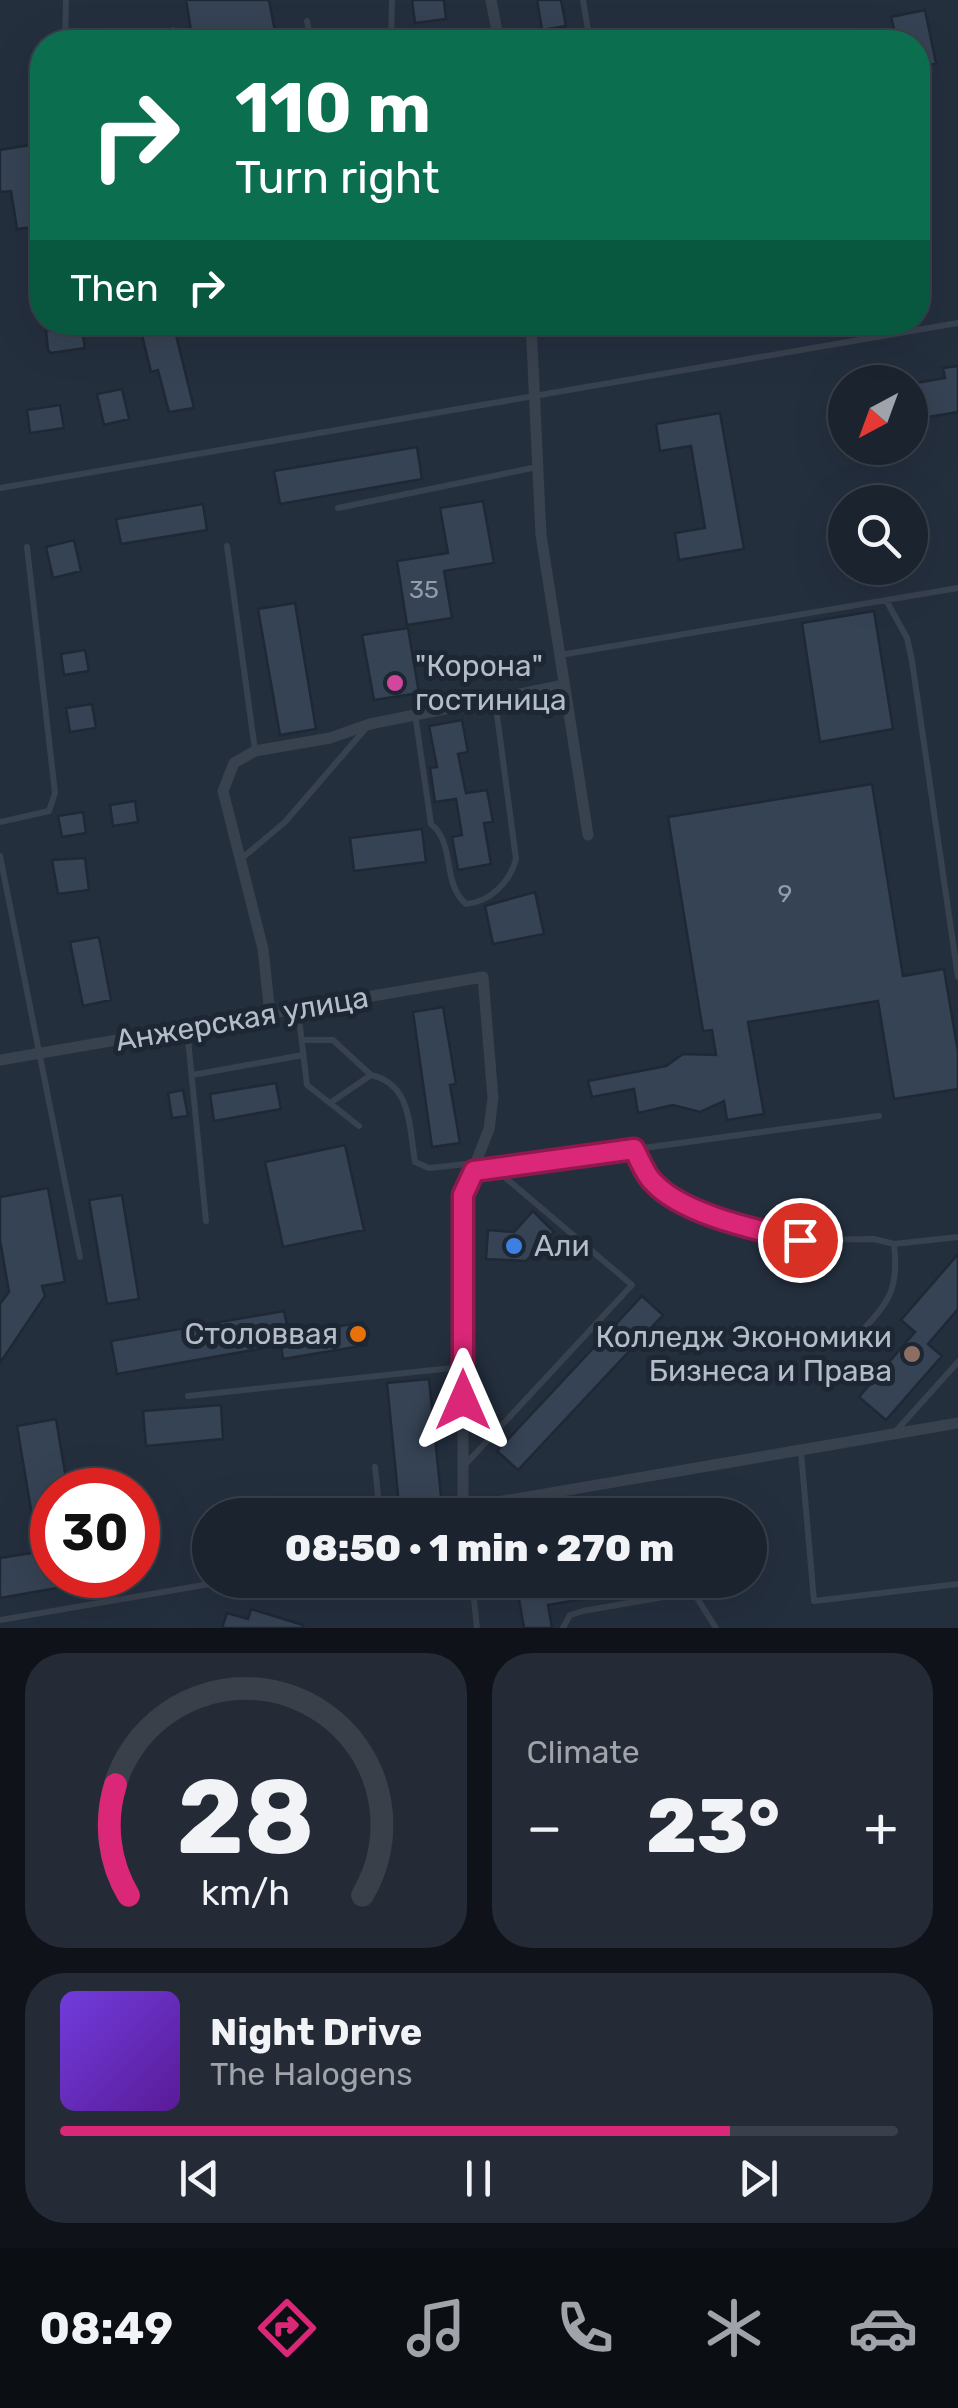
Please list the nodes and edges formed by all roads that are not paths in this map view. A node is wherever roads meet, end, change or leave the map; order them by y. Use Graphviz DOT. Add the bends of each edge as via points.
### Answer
graph roads {
  1 [pos="66,0"];
  2 [pos="392,0"];
  3 [pos="490,0"];
  4 [pos="583,0"];
  5 [pos="307,21"];
  6 [pos="66,30"];
  7 [pos="309,30"];
  8 [pos="391,30"];
  9 [pos="496,30"];
  10 [pos="588,30"];
  11 [pos="958,323"];
  12 [pos="930,328"];
  13 [pos="532,335"];
  14 [pos="890,335"];
  15 [pos="879,337"];
  16 [pos="536,397"];
  17 [pos="538,466"];
  18 [pos="0,488"];
  19 [pos="338,508"];
  20 [pos="227,546"];
  21 [pos="26,547"];
  22 [pos="958,588"];
  23 [pos="886,600"];
  24 [pos="560,655"];
  25 [pos="564,684"];
  26 [pos="494,698"];
  27 [pos="415,714"];
  28 [pos="370,724"];
  29 [pos="255,751"];
  30 [pos="0,822"];
  31 [pos="588,835"];
  32 [pos="0,856"];
  33 [pos="240,859"];
  34 [pos="958,977"];
  35 [pos="298,1009"];
  36 [pos="270,1014"];
  37 [pos="187,1028"];
  38 [pos="302,1040"];
  39 [pos="38,1053"];
  40 [pos="303,1055"];
  41 [pos="0,1060"];
  42 [pos="371,1074"];
  43 [pos="192,1075"];
  44 [pos="330,1103"];
  45 [pos="879,1116"];
  46 [pos="359,1126"];
  47 [pos="634,1149"];
  48 [pos="475,1167"];
  49 [pos="494,1168"];
  50 [pos="206,1221"];
  51 [pos="958,1237"];
  52 [pos="894,1244"];
  53 [pos="80,1257"];
  54 [pos="852,1342"];
  55 [pos="958,1362"];
  56 [pos="463,1367"];
  57 [pos="188,1396"];
  58 [pos="958,1423"];
  59 [pos="893,1435"];
  60 [pos="801,1450"];
  61 [pos="463,1466"];
  62 [pos="375,1468"];
  63 [pos="378,1498"];
  64 [pos="463,1498"];
  65 [pos="535,1498"];
  66 [pos="958,1584"];
  67 [pos="192,1587"];
  68 [pos="474,1598"];
  69 [pos="0,1620"];
  70 [pos="478,1628"];
  71 [pos="562,1628"];
  72 [pos="716,1628"];
  1 -- 6 [label="lane"];
  2 -- 8 [label="lane"];
  3 -- 9 [label="street"];
  4 -- 10 [label="lane"];
  5 -- 7 [label="lane"];
  11 -- 12 [label="lane"];
  13 -- 16 [label="street"];
  14 -- 15 [label="lane"];
  15 -- 16 [label="lane"];
  16 -- 17 [label="street"];
  16 -- 18 [label="lane"];
  17 -- 19 [label="lane"];
  17 -- 24 [label="street" via="540,534"];
  20 -- 29 [label="lane"];
  21 -- 30 [label="lane" via="55,793 48,811"];
  22 -- 23 [label="lane"];
  23 -- 24 [label="lane"];
  23 -- 34 [label="lane" via="912,661"];
  24 -- 25 [label="street"];
  25 -- 26 [label="street"];
  25 -- 31 [label="street"];
  26 -- 27 [label="street"];
  26 -- 27 [label="lane" via="516,859 500,888 475,903 452,892 442,835 431,824"];
  27 -- 28 [label="street"];
  28 -- 29 [label="street"];
  28 -- 33 [label="lane" via="286,822"];
  29 -- 33 [label="street" via="234,763 223,790"];
  32 -- 39 [label="lane"];
  33 -- 36 [label="street" via="263,949"];
  35 -- 36 [label="street, Анжерская улица"];
  35 -- 38 [label="lane"];
  35 -- 48 [label="street, Анжерская улица" via="483,977 493,1098"];
  36 -- 37 [label="street, Анжерская улица"];
  37 -- 39 [label="street, Анжерская улица"];
  37 -- 43 [label="lane"];
  38 -- 40 [label="lane"];
  38 -- 42 [label="lane" via="333,1040"];
  39 -- 41 [label="street, Анжерская улица"];
  39 -- 53 [label="lane"];
  40 -- 43 [label="lane"];
  40 -- 44 [label="lane" via="307,1085"];
  42 -- 44 [label="lane"];
  42 -- 48 [label="lane" via="402,1092 415,1162"];
  43 -- 50 [label="lane"];
  44 -- 46 [label="lane"];
  45 -- 47 [label="lane"];
  47 -- 49 [label="lane"];
  47 -- 52 [label="lane" via="651,1182 674,1199 754,1229 800,1240"];
  48 -- 49 [label="lane"];
  48 -- 56 [label="street" via="463,1195"];
  49 -- 61 [label="lane" via="632,1285"];
  51 -- 52 [label="lane"];
  52 -- 54 [label="lane" via="898,1280"];
  55 -- 59 [label="lane"];
  56 -- 57 [label="lane"];
  56 -- 61 [label="street"];
  58 -- 59 [label="street"];
  59 -- 60 [label="street"];
  60 -- 65 [label="street"];
  60 -- 66 [label="lane" via="814,1601"];
  61 -- 64 [label="street"];
  62 -- 63 [label="lane"];
  67 -- 69 [label="lane"];
  68 -- 70 [label="lane"];
  71 -- 72 [label="lane" via="583,1611 686,1593 697,1598"];
}
